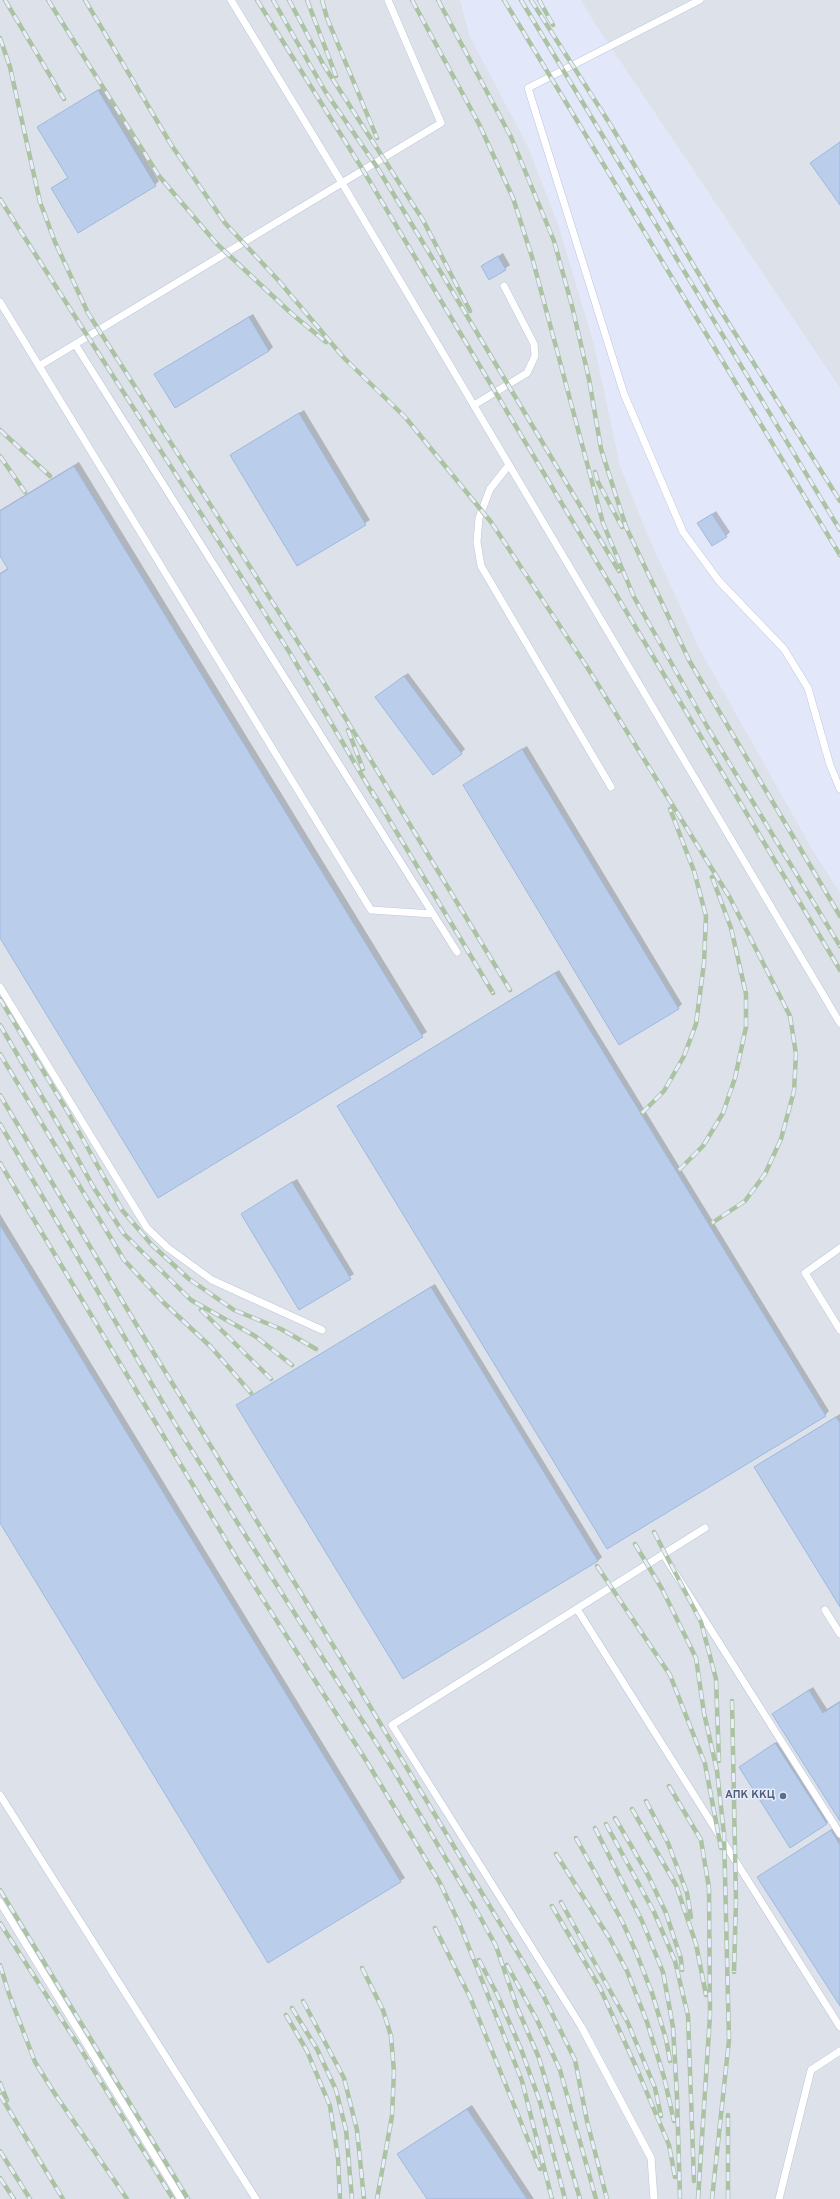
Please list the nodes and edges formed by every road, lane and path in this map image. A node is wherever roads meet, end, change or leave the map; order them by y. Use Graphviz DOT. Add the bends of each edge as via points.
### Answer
graph roads {
  1 [pos="231,0"];
  2 [pos="388,0"];
  3 [pos="700,0"];
  4 [pos="342,183"];
  5 [pos="504,286"];
  6 [pos="0,302"];
  7 [pos="75,344"];
  8 [pos="39,366"];
  9 [pos="474,405"];
  10 [pos="509,465"];
  11 [pos="611,787"];
  12 [pos="840,789"];
  13 [pos="433,914"];
  14 [pos="457,952"];
  15 [pos="0,987"];
  16 [pos="840,1023"];
  17 [pos="840,1248"];
  18 [pos="322,1330"];
  19 [pos="840,1330"];
  20 [pos="705,1528"];
  21 [pos="663,1554"];
  22 [pos="576,1609"];
  23 [pos="825,1610"];
  24 [pos="840,1634"];
  25 [pos="0,1795"];
  26 [pos="840,1834"];
  27 [pos="0,1902"];
  28 [pos="840,2027"];
  29 [pos="840,2051"];
  30 [pos="182,2199"];
  31 [pos="256,2199"];
  32 [pos="654,2199"];
  33 [pos="779,2199"];
  1 -- 4 [label="lane"];
  2 -- 4 [label="lane" via="441,123"];
  3 -- 12 [label="lane" via="528,88 624,394 683,532 719,581 784,649 808,688 830,765"];
  4 -- 7 [label="lane"];
  4 -- 9 [label="lane"];
  5 -- 9 [label="lane" via="534,344 534,363 527,373"];
  6 -- 8 [label="lane"];
  7 -- 8 [label="lane"];
  7 -- 13 [label="lane"];
  8 -- 13 [label="lane" via="371,910"];
  9 -- 10 [label="lane"];
  10 -- 11 [label="lane" via="490,489 479,518 477,542 481,566"];
  10 -- 16 [label="lane"];
  13 -- 14 [label="lane"];
  15 -- 18 [label="lane" via="147,1228 168,1248 212,1280"];
  17 -- 19 [label="lane" via="805,1273"];
  20 -- 21 [label="lane"];
  21 -- 22 [label="lane"];
  21 -- 26 [label="lane"];
  22 -- 28 [label="lane"];
  22 -- 32 [label="lane" via="392,1725 581,2026 651,2158"];
  23 -- 24 [label="lane"];
  25 -- 31 [label="lane"];
  27 -- 30 [label="lane"];
  29 -- 33 [label="lane" via="811,2070"];
}
